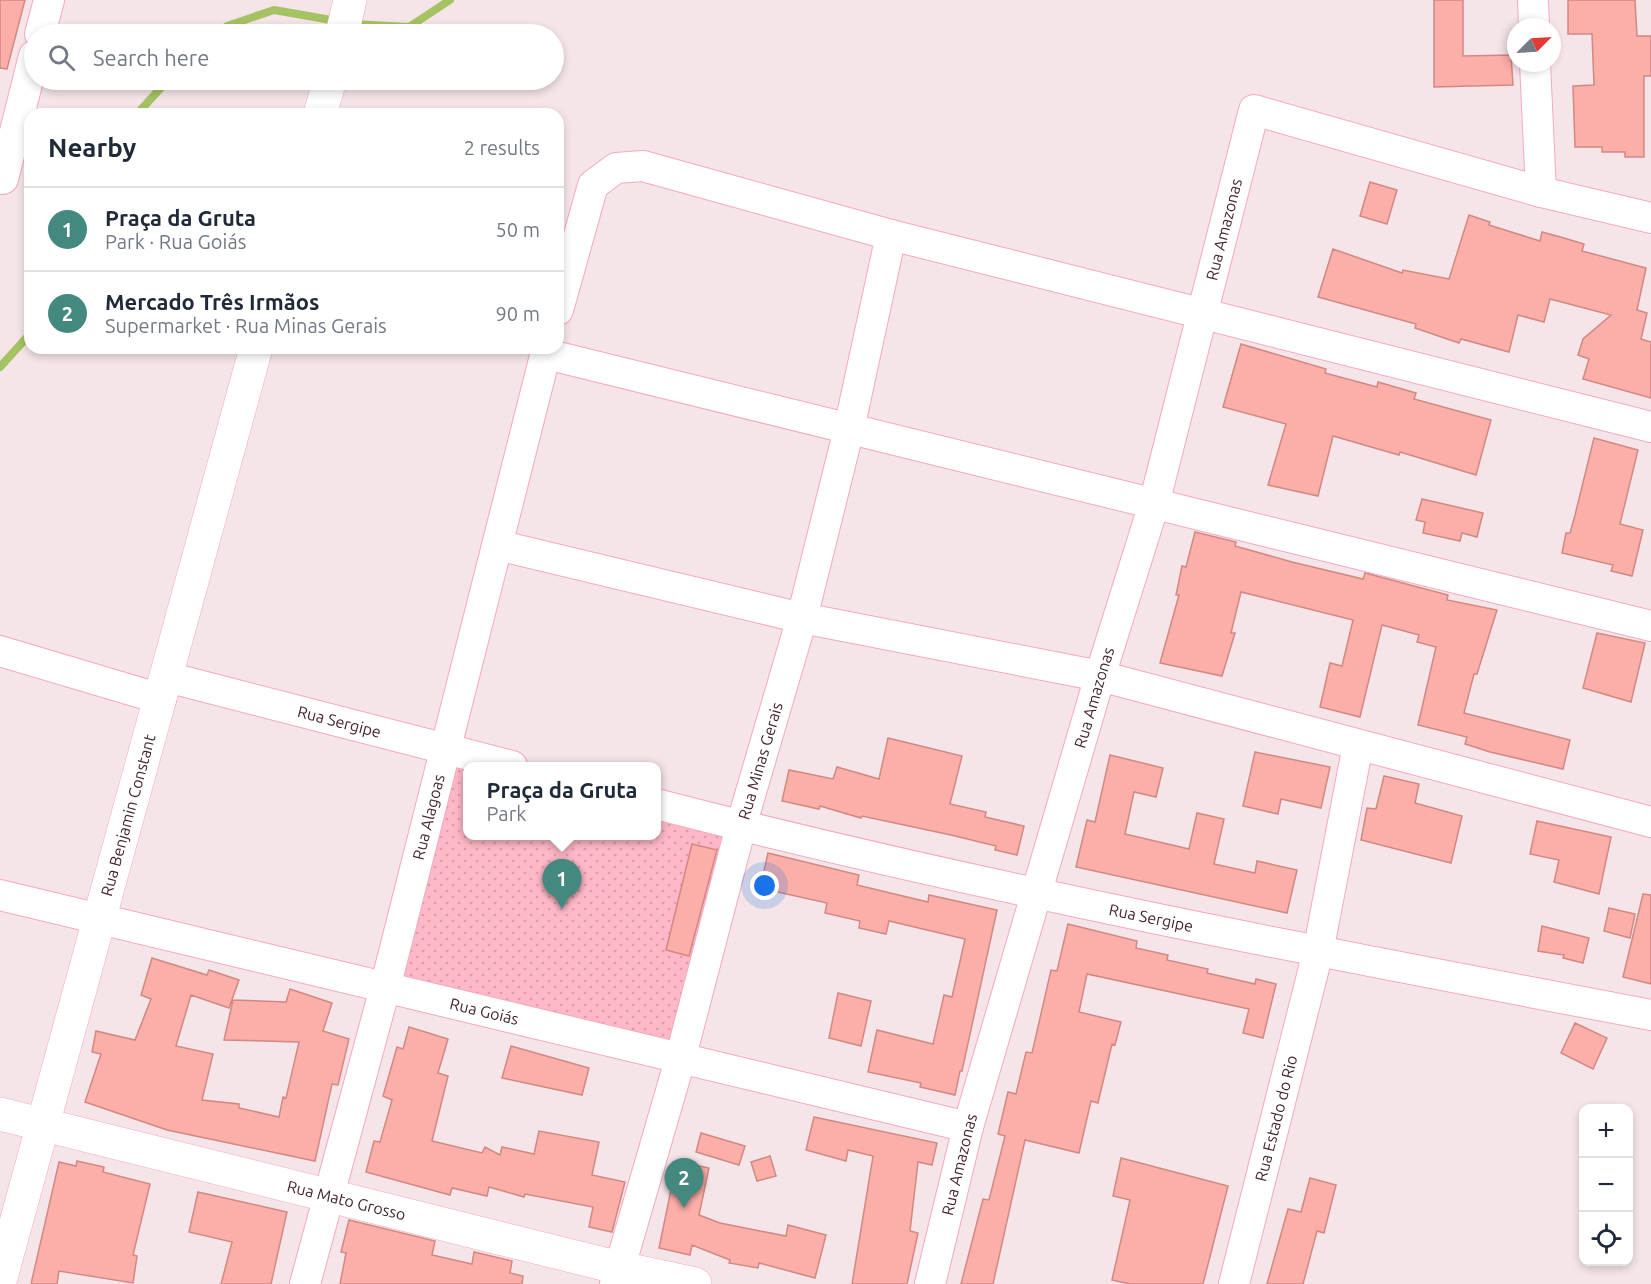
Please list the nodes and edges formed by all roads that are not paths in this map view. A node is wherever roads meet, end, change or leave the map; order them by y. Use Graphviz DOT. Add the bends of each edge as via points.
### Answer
graph roads {
  1 [pos="49,0"];
  2 [pos="350,0"];
  3 [pos="1533,0"];
  4 [pos="1534,18"];
  5 [pos="43,24"];
  6 [pos="344,24"];
  7 [pos="1535,72"];
  8 [pos="25,90"];
  9 [pos="327,90"];
  10 [pos="322,108"];
  11 [pos="1,179"];
  12 [pos="1541,192"];
  13 [pos="1651,218"];
  14 [pos="891,235"];
  15 [pos="564,289"];
  16 [pos="1204,312"];
  17 [pos="254,354"];
  18 [pos="546,354"];
  19 [pos="559,354"];
  20 [pos="1651,427"];
  21 [pos="849,429"];
  22 [pos="1154,504"];
  23 [pos="497,545"];
  24 [pos="802,618"];
  25 [pos="1651,626"];
  26 [pos="0,651"];
  27 [pos="1100,676"];
  28 [pos="164,688"];
  29 [pos="1358,745"];
  30 [pos="446,749"];
  31 [pos="496,762"];
  32 [pos="661,805"];
  33 [pos="1651,822"];
  34 [pos="741,826"];
  35 [pos="1036,892"];
  36 [pos="0,895"];
  37 [pos="100,919"];
  38 [pos="1318,952"];
  39 [pos="385,988"];
  40 [pos="1651,1016"];
  41 [pos="680,1060"];
  42 [pos="0,1114"];
  43 [pos="44,1124"];
  44 [pos="968,1127"];
  45 [pos="328,1196"];
  46 [pos="618,1276"];
  47 [pos="0,1281"];
  48 [pos="305,1284"];
  49 [pos="695,1284"];
  50 [pos="930,1284"];
  51 [pos="1234,1284"];
  1 -- 5 [label="street"];
  2 -- 6 [label="street"];
  3 -- 4 [label="street"];
  7 -- 12 [label="street"];
  8 -- 11 [label="street"];
  9 -- 10 [label="street"];
  12 -- 13 [label="street"];
  12 -- 16 [label="street, Rua Amazonas" via="1254,110"];
  14 -- 15 [label="street" via="643,166 616,168 593,185"];
  14 -- 16 [label="street"];
  14 -- 21 [label="street, Rua Minas Gerais"];
  16 -- 20 [label="street"];
  16 -- 22 [label="street, Rua Amazonas"];
  17 -- 28 [label="street, Rua Benjamin Constant"];
  18 -- 23 [label="street, Rua Alagoas"];
  19 -- 21 [label="street"];
  21 -- 22 [label="street"];
  21 -- 24 [label="street, Rua Minas Gerais"];
  22 -- 25 [label="street"];
  22 -- 27 [label="street, Rua Amazonas"];
  23 -- 24 [label="street"];
  23 -- 30 [label="street, Rua Alagoas"];
  24 -- 27 [label="street"];
  24 -- 34 [label="street, Rua Minas Gerais"];
  26 -- 28 [label="street, Rua Sergipe"];
  27 -- 29 [label="street"];
  27 -- 35 [label="street, Rua Amazonas"];
  28 -- 30 [label="street, Rua Sergipe"];
  28 -- 37 [label="street, Rua Benjamin Constant"];
  29 -- 33 [label="street"];
  29 -- 38 [label="street, Rua Estado do Rio"];
  30 -- 31 [label="street, Rua Sergipe"];
  30 -- 39 [label="street, Rua Alagoas"];
  32 -- 34 [label="street, Rua Sergipe"];
  34 -- 35 [label="street, Rua Sergipe"];
  34 -- 41 [label="street, Rua Minas Gerais"];
  35 -- 38 [label="street, Rua Sergipe"];
  35 -- 44 [label="street, Rua Amazonas"];
  36 -- 37 [label="street, Rua Goiás"];
  37 -- 39 [label="street, Rua Goiás"];
  37 -- 43 [label="street, Rua Benjamin Constant"];
  38 -- 40 [label="street, Rua Sergipe"];
  38 -- 51 [label="street, Rua Estado do Rio"];
  39 -- 41 [label="street, Rua Goiás"];
  39 -- 45 [label="street, Rua Alagoas"];
  41 -- 44 [label="street, Rua Goiás"];
  41 -- 46 [label="street, Rua Minas Gerais"];
  42 -- 43 [label="street, Rua Mato Grosso"];
  43 -- 45 [label="street, Rua Mato Grosso"];
  43 -- 47 [label="street, Rua Benjamin Constant"];
  44 -- 50 [label="street, Rua Amazonas"];
  45 -- 46 [label="street, Rua Mato Grosso"];
  45 -- 48 [label="street, Rua Alagoas"];
  46 -- 49 [label="street, Rua Mato Grosso"];
}
